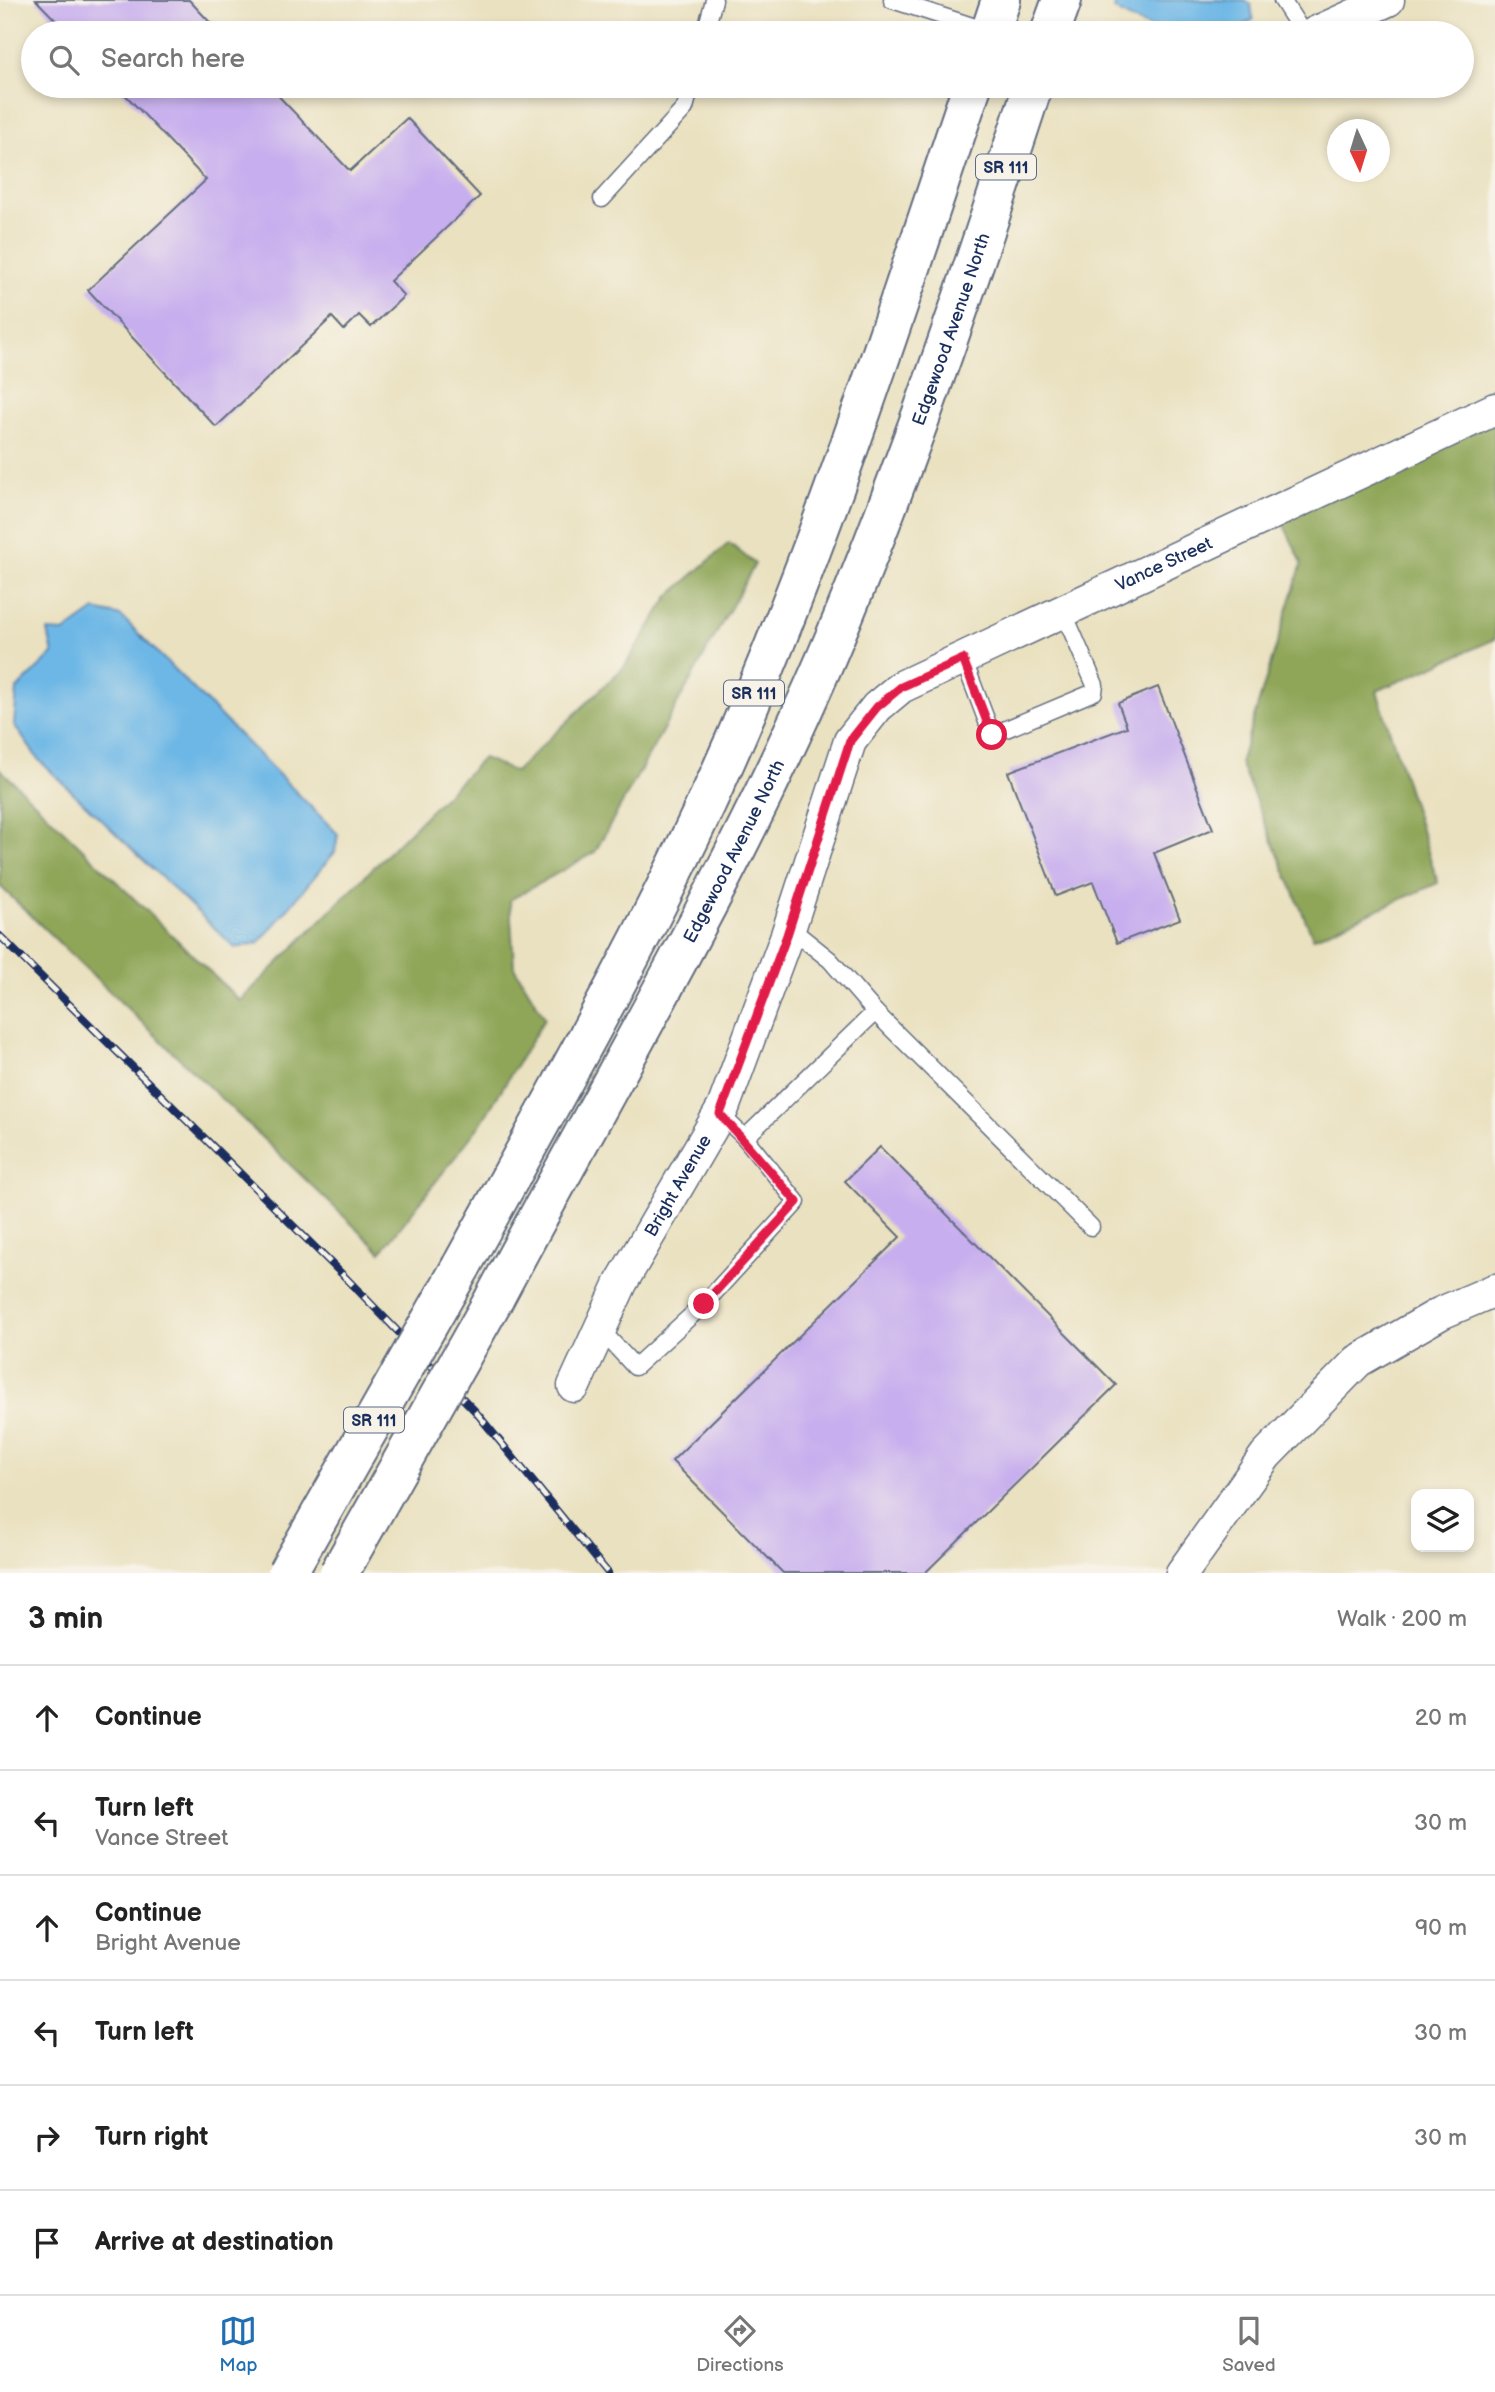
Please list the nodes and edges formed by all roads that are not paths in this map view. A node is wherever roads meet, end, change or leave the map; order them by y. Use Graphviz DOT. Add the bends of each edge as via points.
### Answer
graph roads {
  1 [pos="714,0"];
  2 [pos="892,0"];
  3 [pos="1062,0"];
  4 [pos="1282,0"];
  5 [pos="1388,0"];
  6 [pos="708,21"];
  7 [pos="978,21"];
  8 [pos="1054,21"];
  9 [pos="1295,21"];
  10 [pos="1342,21"];
  11 [pos="688,98"];
  12 [pos="968,98"];
  13 [pos="1029,98"];
  14 [pos="602,199"];
  15 [pos="1495,409"];
  16 [pos="1063,611"];
  17 [pos="963,659"];
  18 [pos="850,741"];
  19 [pos="790,928"];
  20 [pos="875,1012"];
  21 [pos="720,1114"];
  22 [pos="745,1138"];
  23 [pos="1091,1227"];
  24 [pos="1495,1290"];
  25 [pos="600,1329"];
  26 [pos="574,1386"];
  27 [pos="287,1573"];
  28 [pos="339,1573"];
  29 [pos="1182,1573"];
  1 -- 6 [label="lane"];
  2 -- 7 [label="lane"];
  3 -- 8 [label="main road"];
  4 -- 9 [label="lane"];
  5 -- 10 [label="street"];
  11 -- 14 [label="lane" via="685,108"];
  12 -- 27 [label="main road, SR 111, bridge" via="854,435 776,642 712,790 639,942"];
  13 -- 28 [label="main road, Edgewood Avenue North / SR 111, bridge" via="936,380 825,659 687,945"];
  15 -- 16 [label="street, Vance Street"];
  16 -- 17 [label="street, Vance Street"];
  16 -- 17 [label="lane" via="1096,685 1094,692 992,735"];
  17 -- 18 [label="street, Vance Street" via="901,687 877,707"];
  18 -- 19 [label="street, Bright Avenue"];
  19 -- 20 [label="lane" via="830,960"];
  19 -- 21 [label="street, Bright Avenue"];
  20 -- 22 [label="lane"];
  20 -- 23 [label="lane"];
  21 -- 22 [label="lane"];
  21 -- 25 [label="street, Bright Avenue" via="621,1283"];
  22 -- 25 [label="lane" via="797,1202 704,1304 635,1367"];
  24 -- 29 [label="street" via="1441,1313 1358,1361 1266,1455"];
  25 -- 26 [label="street, Bright Avenue"];
}
